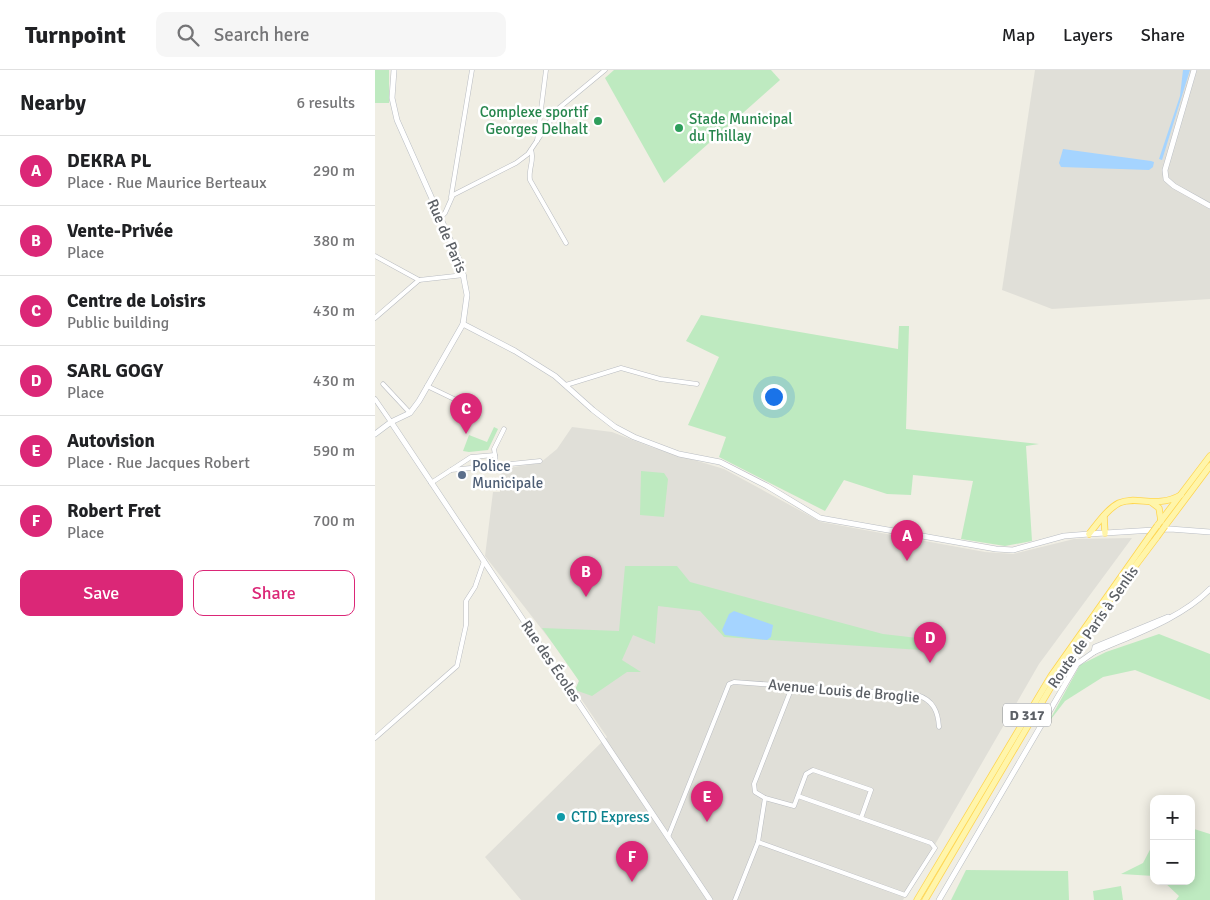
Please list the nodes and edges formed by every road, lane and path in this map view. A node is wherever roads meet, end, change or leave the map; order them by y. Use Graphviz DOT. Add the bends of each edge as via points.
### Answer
graph roads {
  1 [pos="394,70"];
  2 [pos="472,70"];
  3 [pos="546,70"];
  4 [pos="605,70"];
  5 [pos="1194,70"];
  6 [pos="537,141"];
  7 [pos="531,150"];
  8 [pos="450,199"];
  9 [pos="1210,206"];
  10 [pos="440,218"];
  11 [pos="566,243"];
  12 [pos="375,256"];
  13 [pos="465,275"];
  14 [pos="419,280"];
  15 [pos="375,318"];
  16 [pos="463,324"];
  17 [pos="383,384"];
  18 [pos="697,384"];
  19 [pos="566,385"];
  20 [pos="427,386"];
  21 [pos="375,399"];
  22 [pos="474,404"];
  23 [pos="410,413"];
  24 [pos="391,422"];
  25 [pos="504,429"];
  26 [pos="375,434"];
  27 [pos="495,455"];
  28 [pos="1210,456"];
  29 [pos="540,461"];
  30 [pos="496,465"];
  31 [pos="1210,466"];
  32 [pos="451,470"];
  33 [pos="431,482"];
  34 [pos="1181,495"];
  35 [pos="1151,502"];
  36 [pos="1104,516"];
  37 [pos="1163,526"];
  38 [pos="1210,532"];
  39 [pos="1105,533"];
  40 [pos="1089,534"];
  41 [pos="484,561"];
  42 [pos="1210,588"];
  43 [pos="792,687"];
  44 [pos="939,727"];
  45 [pos="375,738"];
  46 [pos="798,796"];
  47 [pos="765,798"];
  48 [pos="861,818"];
  49 [pos="669,837"];
  50 [pos="758,842"];
  51 [pos="710,900"];
  52 [pos="735,900"];
  53 [pos="917,900"];
  54 [pos="925,900"];
  55 [pos="939,900"];
  1 -- 10 [label="street, Rue de Paris" via="392,98 397,120"];
  2 -- 8 [label="street"];
  3 -- 6 [label="street"];
  4 -- 6 [label="street" via="565,102"];
  5 -- 9 [label="street" via="1165,170 1166,179"];
  6 -- 7 [label="street"];
  7 -- 8 [label="street" via="516,163"];
  7 -- 11 [label="street" via="530,180"];
  8 -- 10 [label="street"];
  10 -- 13 [label="street, Rue de Paris"];
  12 -- 14 [label="street"];
  13 -- 14 [label="street"];
  13 -- 16 [label="street, Rue de Paris" via="467,295"];
  14 -- 15 [label="street"];
  16 -- 19 [label="street" via="515,351"];
  16 -- 20 [label="street, Rue de Paris"];
  17 -- 23 [label="street"];
  18 -- 19 [label="street" via="660,379 621,368"];
  19 -- 40 [label="street" via="615,427 634,437 679,454 720,462 820,518 996,549 1013,550 1064,536"];
  20 -- 22 [label="street"];
  20 -- 23 [label="street, Rue de Paris"];
  21 -- 24 [label="street"];
  23 -- 24 [label="street"];
  24 -- 26 [label="street"];
  24 -- 33 [label="street, Rue des Écoles"];
  25 -- 27 [label="street" via="494,448"];
  27 -- 30 [label="street"];
  27 -- 32 [label="street" via="471,457"];
  28 -- 34 [label="main road, D 317"];
  29 -- 30 [label="street"];
  30 -- 32 [label="street"];
  31 -- 37 [label="main road, D 317"];
  32 -- 33 [label="street"];
  33 -- 41 [label="street, Rue des Écoles"];
  34 -- 35 [label="main road" via="1167,502"];
  34 -- 37 [label="main road, D 317"];
  35 -- 36 [label="main road" via="1121,503"];
  35 -- 37 [label="main road" via="1159,508"];
  36 -- 39 [label="main road"];
  36 -- 40 [label="main road"];
  37 -- 38 [label="street"];
  37 -- 39 [label="street" via="1138,532"];
  37 -- 53 [label="main road, Route de Paris à Senlis / D 317, bridge" via="1149,537 1051,676"];
  37 -- 54 [label="main road, Route de Paris à Senlis / D 317, bridge" via="1087,630 1055,680"];
  39 -- 40 [label="street"];
  41 -- 45 [label="street" via="475,587 466,600 466,626 457,666"];
  41 -- 49 [label="street, Rue des Écoles"];
  42 -- 55 [label="street" via="1187,608 1095,647 1094,652 1077,664"];
  43 -- 44 [label="street, Avenue Louis de Broglie" via="917,695 933,704 939,717"];
  43 -- 47 [label="street" via="754,784 755,792"];
  43 -- 49 [label="street, Avenue Louis de Broglie" via="729,684"];
  46 -- 47 [label="street" via="792,806"];
  46 -- 48 [label="street"];
  46 -- 48 [label="street" via="806,774 813,770 871,790"];
  47 -- 50 [label="street"];
  48 -- 50 [label="street" via="931,843 935,848 905,895"];
  49 -- 51 [label="street, Rue des Écoles"];
  50 -- 52 [label="street"];
}
